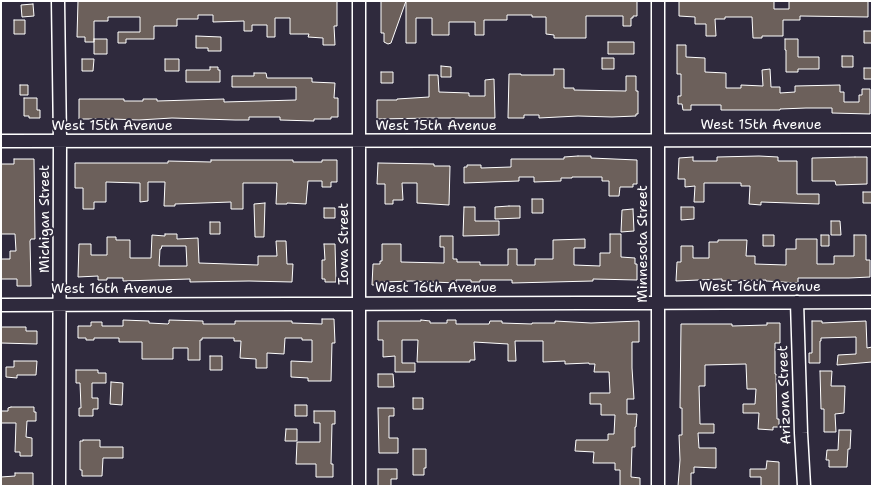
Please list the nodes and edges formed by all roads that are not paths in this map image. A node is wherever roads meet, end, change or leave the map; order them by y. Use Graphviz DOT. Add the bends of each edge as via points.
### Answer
graph roads {
  1 [pos="58,1"];
  2 [pos="359,1"];
  3 [pos="658,1"];
  4 [pos="658,140"];
  5 [pos="872,140"];
  6 [pos="1,141"];
  7 [pos="60,141"];
  8 [pos="359,141"];
  9 [pos="797,302"];
  10 [pos="872,302"];
  11 [pos="360,303"];
  12 [pos="658,303"];
  13 [pos="59,304"];
  14 [pos="1,305"];
  15 [pos="59,486"];
  16 [pos="359,486"];
  17 [pos="658,486"];
  18 [pos="804,486"];
  1 -- 7 [label="street, Michigan Street"];
  2 -- 8 [label="street, Iowa Street"];
  3 -- 4 [label="street, Minnesota Street"];
  4 -- 5 [label="street, West 15th Avenue"];
  4 -- 8 [label="street, West 15th Avenue"];
  4 -- 12 [label="street, Minnesota Street"];
  6 -- 7 [label="street, West 15th Avenue"];
  7 -- 8 [label="street, West 15th Avenue"];
  7 -- 13 [label="street, Michigan Street"];
  8 -- 11 [label="street, Iowa Street"];
  9 -- 10 [label="street, West 16th Avenue"];
  9 -- 12 [label="street, West 16th Avenue"];
  9 -- 18 [label="street, Arizona Street"];
  11 -- 12 [label="street, West 16th Avenue"];
  11 -- 13 [label="street, West 16th Avenue"];
  11 -- 16 [label="street, Iowa Street"];
  12 -- 17 [label="street, Minnesota Street"];
  13 -- 14 [label="street, West 16th Avenue"];
  13 -- 15 [label="street, Michigan Street"];
}
